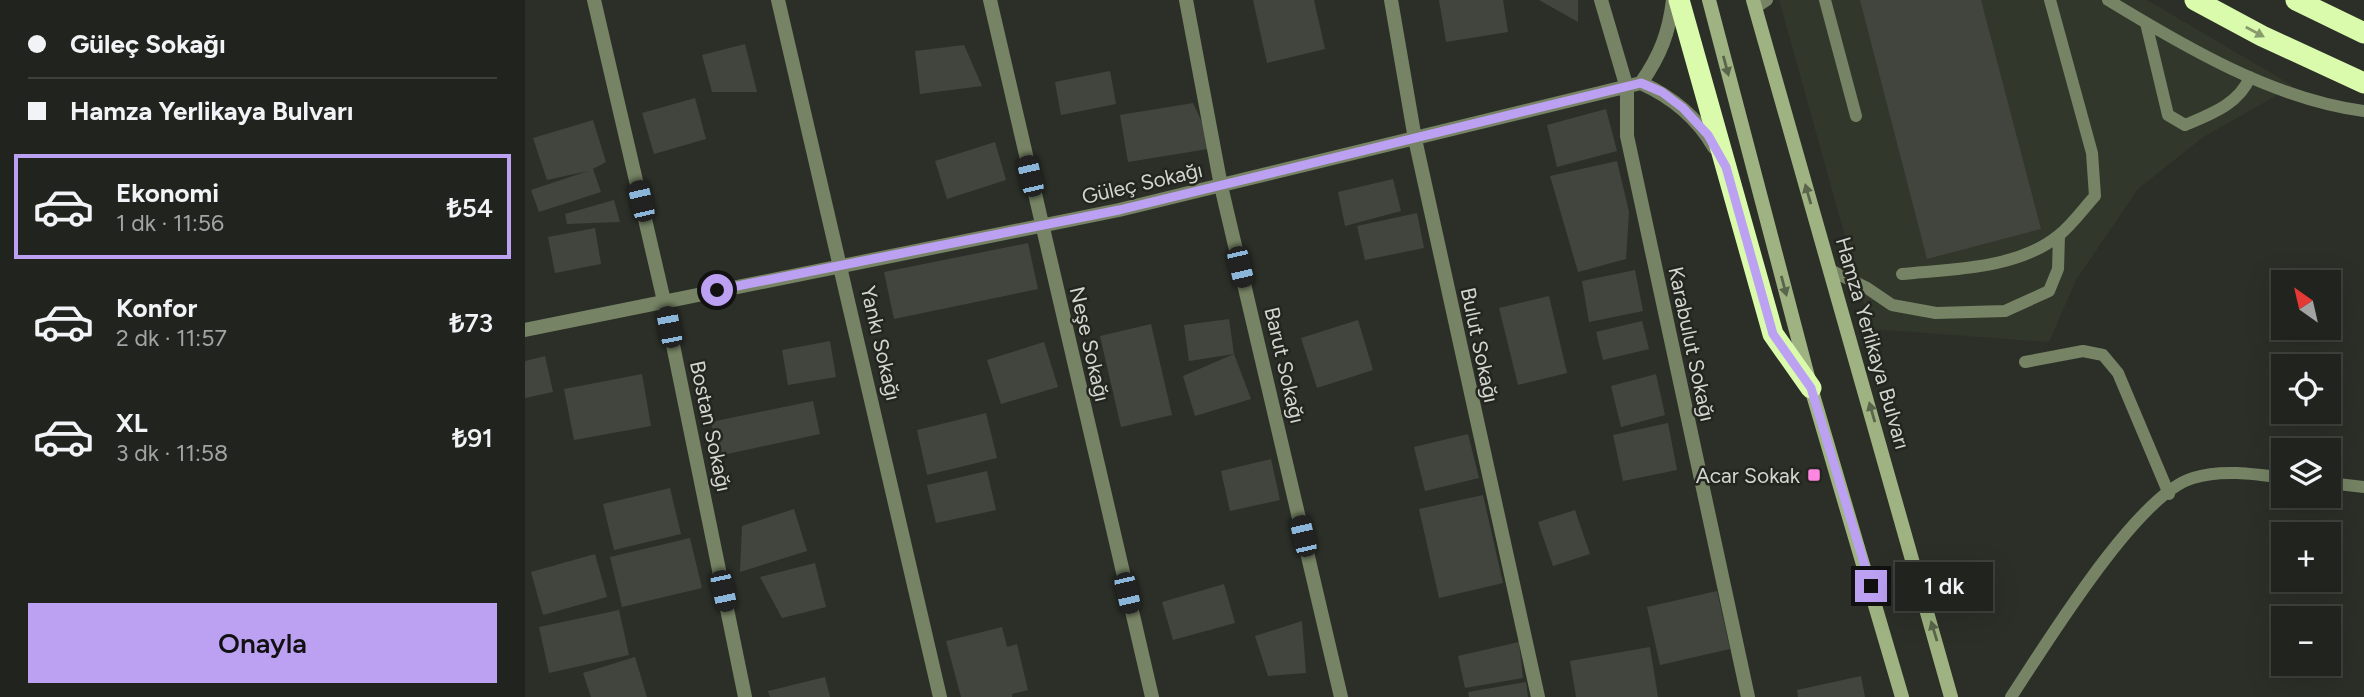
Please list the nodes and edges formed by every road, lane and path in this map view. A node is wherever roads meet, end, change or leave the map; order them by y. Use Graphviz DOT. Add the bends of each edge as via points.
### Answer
graph roads {
  1 [pos="594,0"];
  2 [pos="778,0"];
  3 [pos="990,0"];
  4 [pos="1186,0"];
  5 [pos="1391,0"];
  6 [pos="1601,0"];
  7 [pos="1673,0"];
  8 [pos="1679,0"];
  9 [pos="1709,0"];
  10 [pos="1825,0"];
  11 [pos="2049,0"];
  12 [pos="2108,0"];
  13 [pos="2195,0"];
  14 [pos="2296,0"];
  15 [pos="1758,3"];
  16 [pos="2146,23"];
  17 [pos="2364,33"];
  18 [pos="2250,77"];
  19 [pos="2364,83"];
  20 [pos="1634,86"];
  21 [pos="2364,111"];
  22 [pos="1856,116"];
  23 [pos="1415,139"];
  24 [pos="1726,167"];
  25 [pos="1221,186"];
  26 [pos="1042,226"];
  27 [pos="2059,236"];
  28 [pos="842,267"];
  29 [pos="1830,270"];
  30 [pos="1902,274"];
  31 [pos="664,301"];
  32 [pos="525,330"];
  33 [pos="2025,362"];
  34 [pos="1811,388"];
  35 [pos="2271,477"];
  36 [pos="2341,484"];
  37 [pos="2364,487"];
  38 [pos="2169,494"];
  39 [pos="745,697"];
  40 [pos="940,697"];
  41 [pos="1152,697"];
  42 [pos="1341,697"];
  43 [pos="1538,697"];
  44 [pos="1748,697"];
  45 [pos="1902,697"];
  46 [pos="1951,697"];
  47 [pos="2011,697"];
  1 -- 31 [label="street, Bostan Sokağı"];
  2 -- 28 [label="street, Yankı Sokağı"];
  3 -- 26 [label="street, Neşe Sokağı"];
  4 -- 25 [label="street, Barut Sokağı"];
  5 -- 23 [label="street, Bulut Sokağı"];
  6 -- 20 [label="street, Karabulut Sokağı"];
  7 -- 20 [label="street" via="1660,55"];
  8 -- 24 [label="highway"];
  9 -- 34 [label="main road, one-way"];
  10 -- 22 [label="lane"];
  11 -- 27 [label="lane" via="2092,153 2095,196"];
  12 -- 16 [label="lane"];
  13 -- 19 [label="highway, one-way"];
  14 -- 17 [label="highway"];
  29 -- 15 [label="main road, Hamza Yerlikaya Bulvarı, one-way"];
  16 -- 18 [label="lane"];
  16 -- 18 [label="lane" via="2168,115 2185,125 2221,109 2244,91"];
  18 -- 21 [label="lane" via="2341,108"];
  20 -- 23 [label="street, Güleç Sokağı"];
  20 -- 24 [label="street" via="1662,92 1683,108 1708,135"];
  20 -- 44 [label="street, Karabulut Sokağı" via="1626,136"];
  23 -- 25 [label="street, Güleç Sokağı"];
  23 -- 43 [label="street, Bulut Sokağı"];
  24 -- 34 [label="highway" via="1773,334"];
  25 -- 26 [label="street, Güleç Sokağı"];
  25 -- 42 [label="street, Barut Sokağı"];
  26 -- 28 [label="street, Güleç Sokağı"];
  26 -- 41 [label="street, Neşe Sokağı"];
  27 -- 29 [label="lane" via="2057,270 2049,291 2005,311 1936,313 1892,305"];
  27 -- 30 [label="lane" via="2029,253 1968,267"];
  28 -- 31 [label="street, Güleç Sokağı"];
  28 -- 40 [label="street, Yankı Sokağı"];
  46 -- 29 [label="main road, Hamza Yerlikaya Bulvarı, one-way"];
  31 -- 32 [label="street, Güleç Sokağı"];
  31 -- 39 [label="street, Bostan Sokağı"];
  33 -- 38 [label="lane" via="2083,351 2103,355 2118,373"];
  34 -- 45 [label="main road"];
  35 -- 38 [label="lane" via="2238,473 2192,478"];
  36 -- 37 [label="lane"];
  38 -- 47 [label="lane" via="2147,510 2108,555"];
}
